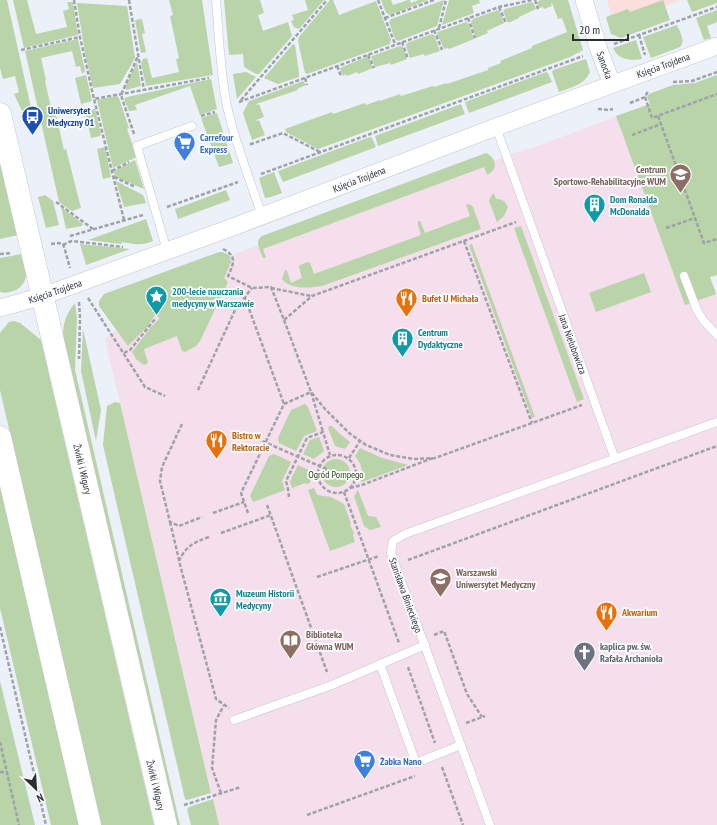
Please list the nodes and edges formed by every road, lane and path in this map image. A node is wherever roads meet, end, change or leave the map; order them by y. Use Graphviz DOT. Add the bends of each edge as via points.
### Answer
graph roads {
  1 [pos="74,0"];
  2 [pos="129,0"];
  3 [pos="216,0"];
  4 [pos="327,0"];
  5 [pos="378,0"];
  6 [pos="434,0"];
  7 [pos="446,0"];
  8 [pos="532,0"];
  9 [pos="535,0"];
  10 [pos="584,0"];
  11 [pos="500,7"];
  12 [pos="717,7"];
  13 [pos="538,9"];
  14 [pos="385,18"];
  15 [pos="468,18"];
  16 [pos="506,23"];
  17 [pos="438,28"];
  18 [pos="434,30"];
  19 [pos="639,35"];
  20 [pos="80,37"];
  21 [pos="475,38"];
  22 [pos="402,42"];
  23 [pos="395,44"];
  24 [pos="613,45"];
  25 [pos="717,46"];
  26 [pos="21,50"];
  27 [pos="442,50"];
  28 [pos="587,54"];
  29 [pos="368,55"];
  30 [pos="138,56"];
  31 [pos="408,59"];
  32 [pos="647,61"];
  33 [pos="337,66"];
  34 [pos="374,68"];
  35 [pos="717,72"];
  36 [pos="341,76"];
  37 [pos="214,78"];
  38 [pos="305,78"];
  39 [pos="671,82"];
  40 [pos="612,84"];
  41 [pos="307,85"];
  42 [pos="652,89"];
  43 [pos="144,90"];
  44 [pos="717,94"];
  45 [pos="121,95"];
  46 [pos="645,97"];
  47 [pos="94,99"];
  48 [pos="240,101"];
  49 [pos="630,103"];
  50 [pos="240,107"];
  51 [pos="223,109"];
  52 [pos="0,114"];
  53 [pos="658,116"];
  54 [pos="661,124"];
  55 [pos="192,126"];
  56 [pos="496,127"];
  57 [pos="632,135"];
  58 [pos="249,138"];
  59 [pos="137,146"];
  60 [pos="320,152"];
  61 [pos="140,157"];
  62 [pos="112,171"];
  63 [pos="114,177"];
  64 [pos="249,178"];
  65 [pos="151,196"];
  66 [pos="56,202"];
  67 [pos="155,211"];
  68 [pos="262,216"];
  69 [pos="695,218"];
  70 [pos="124,220"];
  71 [pos="517,222"];
  72 [pos="666,228"];
  73 [pos="93,229"];
  74 [pos="70,236"];
  75 [pos="717,239"];
  76 [pos="464,240"];
  77 [pos="49,244"];
  78 [pos="63,245"];
  79 [pos="124,247"];
  80 [pos="221,248"];
  81 [pos="167,251"];
  82 [pos="70,266"];
  83 [pos="684,276"];
  84 [pos="252,288"];
  85 [pos="271,288"];
  86 [pos="43,296"];
  87 [pos="312,296"];
  88 [pos="87,297"];
  89 [pos="245,297"];
  90 [pos="0,308"];
  91 [pos="156,319"];
  92 [pos="284,320"];
  93 [pos="717,334"];
  94 [pos="124,353"];
  95 [pos="198,390"];
  96 [pos="311,392"];
  97 [pos="165,396"];
  98 [pos="284,404"];
  99 [pos="582,405"];
  100 [pos="717,422"];
  101 [pos="532,423"];
  102 [pos="182,424"];
  103 [pos="323,432"];
  104 [pos="246,434"];
  105 [pos="0,437"];
  106 [pos="360,441"];
  107 [pos="265,443"];
  108 [pos="717,446"];
  109 [pos="330,455"];
  110 [pos="297,458"];
  111 [pos="349,458"];
  112 [pos="436,458"];
  113 [pos="615,459"];
  114 [pos="319,466"];
  115 [pos="340,475"];
  116 [pos="350,488"];
  117 [pos="344,492"];
  118 [pos="289,497"];
  119 [pos="244,502"];
  120 [pos="267,506"];
  121 [pos="214,513"];
  122 [pos="248,513"];
  123 [pos="271,515"];
  124 [pos="202,517"];
  125 [pos="170,522"];
  126 [pos="221,532"];
  127 [pos="209,537"];
  128 [pos="381,556"];
  129 [pos="368,560"];
  130 [pos="179,561"];
  131 [pos="406,561"];
  132 [pos="317,577"];
  133 [pos="0,627"];
  134 [pos="433,635"];
  135 [pos="425,645"];
  136 [pos="403,654"];
  137 [pos="380,664"];
  138 [pos="332,685"];
  139 [pos="224,705"];
  140 [pos="233,711"];
  141 [pos="234,720"];
  142 [pos="468,730"];
  143 [pos="0,742"];
  144 [pos="461,745"];
  145 [pos="439,755"];
  146 [pos="434,770"];
  147 [pos="0,772"];
  148 [pos="7,772"];
  149 [pos="419,775"];
  150 [pos="241,787"];
  151 [pos="221,794"];
  152 [pos="184,805"];
  153 [pos="307,816"];
  154 [pos="19,825"];
  155 [pos="46,825"];
  156 [pos="90,825"];
  157 [pos="166,825"];
  158 [pos="463,825"];
  159 [pos="490,825"];
  1 -- 20 [label="path"];
  2 -- 30 [label="path"];
  3 -- 51 [label="lane" via="224,87"];
  4 -- 48 [label="path"];
  5 -- 14 [label="path"];
  6 -- 14 [label="path"];
  7 -- 17 [label="path"];
  8 -- 11 [label="path"];
  9 -- 13 [label="path"];
  10 -- 40 [label="street, Sanocka"];
  11 -- 15 [label="path"];
  11 -- 16 [label="path"];
  12 -- 19 [label="path"];
  14 -- 23 [label="path"];
  15 -- 17 [label="path"];
  15 -- 21 [label="path"];
  17 -- 18 [label="path"];
  18 -- 22 [label="path"];
  18 -- 27 [label="path"];
  19 -- 24 [label="path"];
  19 -- 32 [label="path"];
  20 -- 26 [label="path"];
  20 -- 47 [label="path"];
  22 -- 23 [label="path"];
  22 -- 31 [label="path"];
  23 -- 29 [label="path"];
  25 -- 40 [label="street, Księcia Trojdena"];
  28 -- 60 [label="path"];
  29 -- 33 [label="path"];
  29 -- 34 [label="path"];
  30 -- 43 [label="path"];
  30 -- 45 [label="path"];
  33 -- 36 [label="path"];
  33 -- 38 [label="path"];
  35 -- 39 [label="path" via="692,81"];
  37 -- 43 [label="path"];
  38 -- 41 [label="path"];
  38 -- 48 [label="path"];
  40 -- 56 [label="street, Księcia Trojdena"];
  42 -- 46 [label="path" via="647,91"];
  43 -- 45 [label="path"];
  44 -- 53 [label="path"];
  45 -- 47 [label="path"];
  45 -- 59 [label="path"];
  46 -- 49 [label="path"];
  46 -- 53 [label="path" via="652,118"];
  47 -- 62 [label="path"];
  48 -- 50 [label="path"];
  48 -- 51 [label="path"];
  51 -- 55 [label="path" via="199,117"];
  51 -- 64 [label="lane" via="234,131"];
  52 -- 86 [label="main road, Żwirki i Wigury"];
  53 -- 54 [label="path"];
  54 -- 57 [label="path"];
  54 -- 69 [label="path"];
  55 -- 59 [label="lane"];
  56 -- 68 [label="street, Księcia Trojdena"];
  56 -- 113 [label="lane, Jana Nielubowicza"];
  58 -- 60 [label="path" via="251,144 283,133"];
  59 -- 61 [label="lane"];
  60 -- 64 [label="path"];
  61 -- 62 [label="path"];
  61 -- 65 [label="lane"];
  62 -- 63 [label="path"];
  63 -- 65 [label="path"];
  63 -- 70 [label="path"];
  64 -- 67 [label="path"];
  64 -- 68 [label="lane"];
  65 -- 67 [label="lane"];
  66 -- 73 [label="path"];
  67 -- 70 [label="path"];
  67 -- 81 [label="lane"];
  68 -- 81 [label="street, Księcia Trojdena"];
  69 -- 72 [label="path"];
  69 -- 75 [label="path" via="704,243"];
  70 -- 73 [label="path"];
  71 -- 76 [label="path"];
  73 -- 74 [label="path"];
  76 -- 87 [label="path"];
  76 -- 101 [label="path"];
  77 -- 78 [label="path"];
  78 -- 79 [label="path" via="72,242"];
  78 -- 82 [label="path"];
  80 -- 84 [label="path" via="234,259 228,276"];
  81 -- 86 [label="street, Księcia Trojdena"];
  83 -- 93 [label="lane" via="702,320"];
  84 -- 85 [label="path"];
  84 -- 89 [label="path"];
  85 -- 87 [label="path"];
  85 -- 92 [label="path"];
  86 -- 90 [label="street, Księcia Trojdena"];
  86 -- 157 [label="main road, Żwirki i Wigury"];
  87 -- 92 [label="path"];
  88 -- 94 [label="path"];
  89 -- 95 [label="path" via="236,308"];
  89 -- 98 [label="path"];
  91 -- 94 [label="path" via="130,350"];
  92 -- 96 [label="path"];
  94 -- 97 [label="path" via="145,387"];
  96 -- 98 [label="path"];
  96 -- 103 [label="path"];
  96 -- 106 [label="path" via="325,409"];
  98 -- 107 [label="path"];
  99 -- 101 [label="path"];
  100 -- 113 [label="lane"];
  101 -- 112 [label="path"];
  102 -- 125 [label="path" via="162,468 160,481"];
  103 -- 109 [label="path"];
  103 -- 110 [label="path" via="306,438"];
  104 -- 107 [label="path"];
  105 -- 156 [label="main road"];
  106 -- 111 [label="path"];
  106 -- 112 [label="path" via="390,455 414,459"];
  107 -- 110 [label="path"];
  107 -- 119 [label="path" via="241,493"];
  108 -- 131 [label="path"];
  109 -- 111 [label="path" via="340,454"];
  109 -- 114 [label="path" via="323,459"];
  110 -- 114 [label="path"];
  110 -- 118 [label="path" via="286,481"];
  111 -- 116 [label="path" via="355,467 356,478"];
  112 -- 116 [label="path"];
  113 -- 135 [label="lane, Stanisława Binieckiego" via="405,534 393,541 390,553"];
  114 -- 115 [label="path"];
  114 -- 117 [label="path" via="317,477 322,487 332,493"];
  116 -- 117 [label="path"];
  117 -- 129 [label="path"];
  119 -- 121 [label="path"];
  119 -- 122 [label="path"];
  120 -- 123 [label="path"];
  123 -- 126 [label="path"];
  123 -- 138 [label="path"];
  124 -- 125 [label="path" via="179,526"];
  125 -- 130 [label="path"];
  127 -- 130 [label="path" via="190,545"];
  128 -- 129 [label="path"];
  129 -- 132 [label="path"];
  129 -- 136 [label="path"];
  130 -- 139 [label="path" via="216,699"];
  133 -- 155 [label="path"];
  134 -- 142 [label="path" via="444,631 467,694 483,717 465,723"];
  135 -- 136 [label="lane"];
  135 -- 144 [label="lane, Stanisława Binieckiego"];
  136 -- 137 [label="lane"];
  136 -- 145 [label="path"];
  137 -- 138 [label="lane"];
  137 -- 145 [label="lane" via="416,763"];
  138 -- 141 [label="lane"];
  139 -- 140 [label="path"];
  139 -- 151 [label="path" via="216,720 212,768"];
  143 -- 148 [label="path"];
  144 -- 145 [label="lane"];
  144 -- 159 [label="lane, Stanisława Binieckiego"];
  146 -- 158 [label="path" via="442,767"];
  147 -- 148 [label="path"];
  148 -- 154 [label="path"];
  149 -- 153 [label="path"];
  150 -- 151 [label="path"];
  151 -- 152 [label="path"];
}
